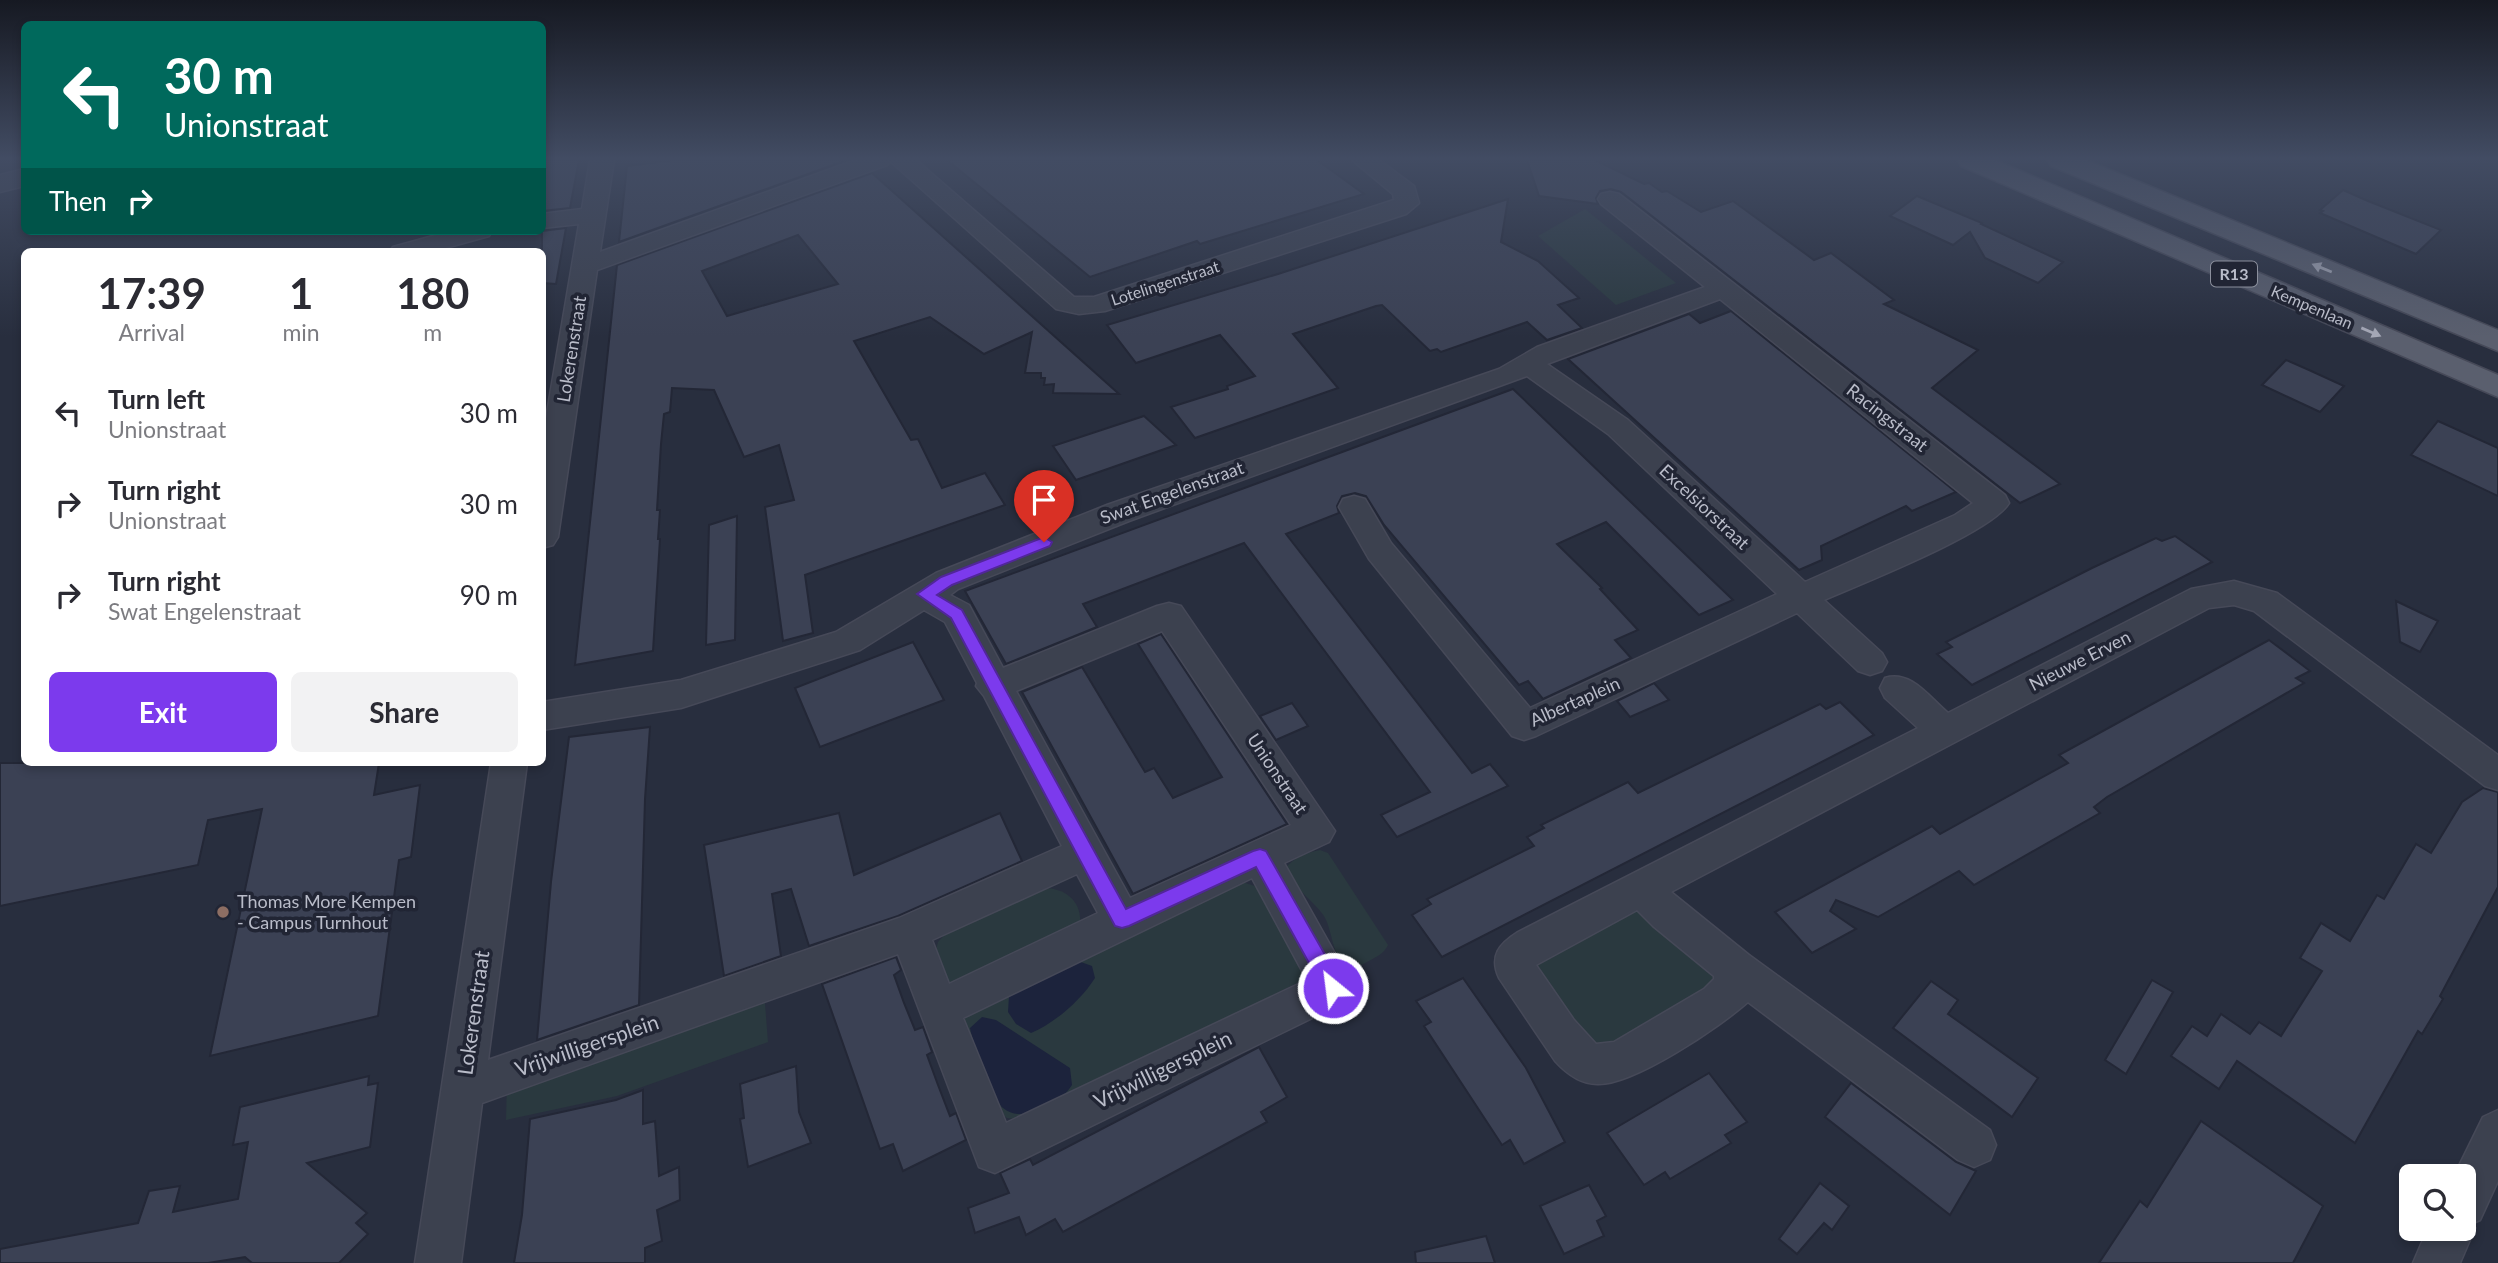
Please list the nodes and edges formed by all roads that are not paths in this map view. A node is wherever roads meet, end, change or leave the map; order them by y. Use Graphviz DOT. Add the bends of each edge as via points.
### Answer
graph roads {
  1 [pos="593,219"];
  2 [pos="716,219"];
  3 [pos="969,219"];
  4 [pos="1358,219"];
  5 [pos="1635,219"];
  6 [pos="2108,219"];
  7 [pos="2203,219"];
  8 [pos="465,235"];
  9 [pos="417,248"];
  10 [pos="585,266"];
  11 [pos="1724,289"];
  12 [pos="2498,341"];
  13 [pos="1528,364"];
  14 [pos="2498,387"];
  15 [pos="1354,508"];
  16 [pos="546,512"];
  17 [pos="924,594"];
  18 [pos="1801,597"];
  19 [pos="1870,662"];
  20 [pos="993,686"];
  21 [pos="1897,688"];
  22 [pos="546,715"];
  23 [pos="1944,731"];
  24 [pos="509,766"];
  25 [pos="2498,775"];
  26 [pos="1085,853"];
  27 [pos="1260,857"];
  28 [pos="1642,888"];
  29 [pos="1122,920"];
  30 [pos="909,932"];
  31 [pos="1735,968"];
  32 [pos="939,1009"];
  33 [pos="463,1089"];
  34 [pos="1974,1145"];
  35 [pos="2493,1155"];
  36 [pos="2476,1184"];
  37 [pos="2446,1241"];
  38 [pos="438,1263"];
  39 [pos="2436,1263"];
  1 -- 10 [label="street, Lokerenstraat"];
  2 -- 10 [label="street"];
  3 -- 4 [label="street, Lotelingenstraat" via="1065,303 1079,306 1096,305"];
  5 -- 11 [label="street, Racingstraat"];
  6 -- 14 [label="main road, Kempenlaan / R13, one-way"];
  12 -- 7 [label="main road, R13, one-way"];
  8 -- 9 [label="street"];
  10 -- 16 [label="street, Lokerenstraat"];
  11 -- 13 [label="street, Swat Engelenstraat"];
  11 -- 18 [label="street, Racingstraat" via="1994,503 1966,523"];
  13 -- 17 [label="street, Swat Engelenstraat" via="1487,383 1118,513"];
  13 -- 18 [label="street, Excelsiorstraat" via="1618,427"];
  15 -- 18 [label="street, Albertaplein" via="1380,551 1524,726"];
  17 -- 20 [label="street" via="957,614"];
  17 -- 22 [label="street, Swat Engelenstraat" via="848,641 681,694"];
  18 -- 19 [label="street, Excelsiorstraat"];
  20 -- 26 [label="street"];
  20 -- 27 [label="street, Unionstraat" via="1169,615 1316,831"];
  21 -- 23 [label="street"];
  23 -- 25 [label="street, Nieuwe Erven" via="2203,597 2234,593 2265,602"];
  23 -- 28 [label="street, Nieuwe Erven"];
  24 -- 33 [label="street, Lokerenstraat"];
  26 -- 29 [label="street"];
  26 -- 30 [label="street, Vrijwilligersplein"];
  27 -- 29 [label="street, Unionstraat"];
  27 -- 32 [label="street, Vrijwilligersplein" via="1333,988 995,1151"];
  28 -- 31 [label="street"];
  28 -- 31 [label="street, Nieuwe Erven" via="1515,956 1513,965 1570,1050 1587,1062 1621,1061 1718,1002 1734,988"];
  29 -- 32 [label="street"];
  30 -- 32 [label="street, Vrijwilligersplein"];
  30 -- 33 [label="street, Vrijwilligersplein"];
  31 -- 34 [label="street"];
  33 -- 38 [label="street, Lokerenstraat"];
  35 -- 36 [label="street"];
  37 -- 39 [label="street"];
}
